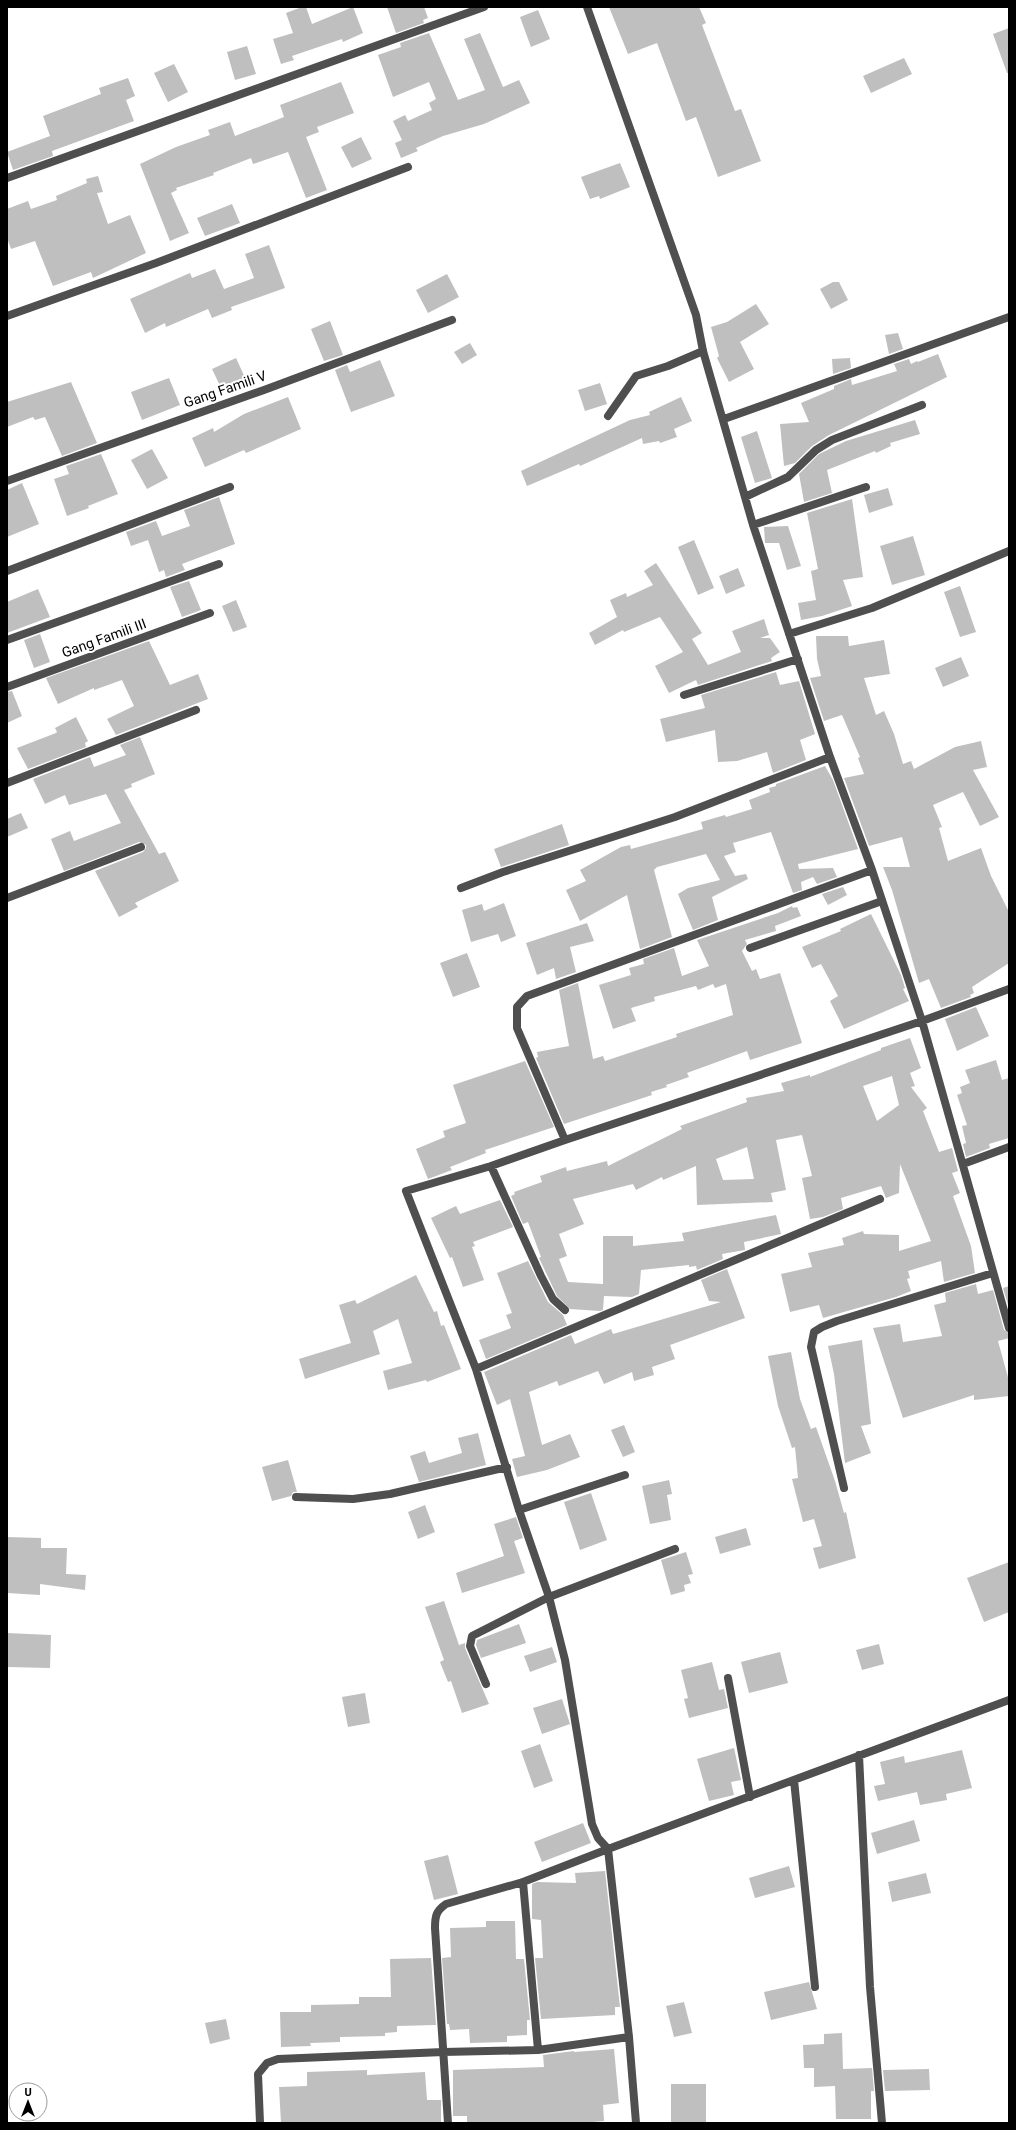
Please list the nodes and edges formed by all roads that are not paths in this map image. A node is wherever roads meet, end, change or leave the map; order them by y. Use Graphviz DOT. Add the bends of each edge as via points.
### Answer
graph roads {
  1 [pos="484,7"];
  2 [pos="587,7"];
  3 [pos="408,167"];
  4 [pos="7,178"];
  5 [pos="7,316"];
  6 [pos="1009,317"];
  7 [pos="452,320"];
  8 [pos="703,351"];
  9 [pos="922,405"];
  10 [pos="608,416"];
  11 [pos="724,419"];
  12 [pos="7,481"];
  13 [pos="230,487"];
  14 [pos="866,487"];
  15 [pos="745,497"];
  16 [pos="754,525"];
  17 [pos="1009,551"];
  18 [pos="219,564"];
  19 [pos="7,571"];
  20 [pos="210,613"];
  21 [pos="789,634"];
  22 [pos="7,640"];
  23 [pos="798,659"];
  24 [pos="7,687"];
  25 [pos="684,695"];
  26 [pos="196,710"];
  27 [pos="830,757"];
  28 [pos="7,783"];
  29 [pos="141,847"];
  30 [pos="872,870"];
  31 [pos="461,888"];
  32 [pos="7,898"];
  33 [pos="882,901"];
  34 [pos="750,948"];
  35 [pos="1009,989"];
  36 [pos="922,1021"];
  37 [pos="565,1140"];
  38 [pos="1009,1147"];
  39 [pos="963,1164"];
  40 [pos="491,1166"];
  41 [pos="880,1199"];
  42 [pos="993,1273"];
  43 [pos="565,1310"];
  44 [pos="1009,1328"];
  45 [pos="476,1369"];
  46 [pos="506,1466"];
  47 [pos="625,1475"];
  48 [pos="844,1488"];
  49 [pos="296,1498"];
  50 [pos="519,1510"];
  51 [pos="675,1549"];
  52 [pos="549,1598"];
  53 [pos="728,1678"];
  54 [pos="486,1684"];
  55 [pos="1009,1700"];
  56 [pos="859,1755"];
  57 [pos="794,1780"];
  58 [pos="750,1796"];
  59 [pos="608,1849"];
  60 [pos="523,1882"];
  61 [pos="815,1987"];
  62 [pos="629,2037"];
  63 [pos="538,2050"];
  64 [pos="443,2052"];
  65 [pos="260,2123"];
  66 [pos="448,2123"];
  67 [pos="636,2123"];
  68 [pos="882,2123"];
  1 -- 4 [label="street"];
  2 -- 8 [label="street" via="696,315"];
  3 -- 5 [label="street" via="156,263"];
  6 -- 11 [label="street"];
  7 -- 12 [label="street, Gang Famili V"];
  8 -- 10 [label="street" via="636,376"];
  8 -- 11 [label="street"];
  9 -- 15 [label="street" via="832,440 816,450 788,477"];
  11 -- 15 [label="street"];
  13 -- 19 [label="street"];
  14 -- 16 [label="street"];
  15 -- 16 [label="street"];
  16 -- 21 [label="street"];
  17 -- 21 [label="street" via="872,608"];
  18 -- 22 [label="street"];
  20 -- 24 [label="street, Gang Famili III"];
  21 -- 23 [label="street"];
  23 -- 25 [label="street"];
  23 -- 27 [label="street"];
  26 -- 28 [label="street"];
  27 -- 30 [label="street"];
  27 -- 31 [label="street" via="676,817 502,872"];
  29 -- 32 [label="street"];
  30 -- 33 [label="street"];
  30 -- 37 [label="street" via="527,996 517,1007 517,1028"];
  33 -- 34 [label="street"];
  33 -- 36 [label="street"];
  35 -- 36 [label="street"];
  36 -- 37 [label="street"];
  36 -- 39 [label="street"];
  37 -- 40 [label="street"];
  38 -- 39 [label="street"];
  39 -- 42 [label="street"];
  40 -- 43 [label="street" via="541,1276 553,1299"];
  40 -- 45 [label="street" via="406,1191"];
  41 -- 45 [label="street"];
  42 -- 44 [label="street"];
  42 -- 48 [label="street" via="837,1321 814,1332 811,1347"];
  45 -- 46 [label="street"];
  46 -- 49 [label="street" via="390,1494 353,1499"];
  46 -- 50 [label="street"];
  47 -- 50 [label="street"];
  50 -- 52 [label="street"];
  51 -- 52 [label="street"];
  52 -- 54 [label="street" via="472,1636 470,1646"];
  52 -- 59 [label="street" via="565,1660 592,1824 598,1838"];
  53 -- 58 [label="street"];
  55 -- 56 [label="street"];
  56 -- 57 [label="street"];
  56 -- 68 [label="street" via="870,1987"];
  57 -- 58 [label="street"];
  57 -- 61 [label="street"];
  58 -- 59 [label="street"];
  59 -- 60 [label="street"];
  59 -- 62 [label="street"];
  60 -- 63 [label="street"];
  60 -- 64 [label="street" via="446,1904 439,1909 435,1917"];
  62 -- 63 [label="street"];
  62 -- 67 [label="street"];
  63 -- 64 [label="street"];
  64 -- 65 [label="street" via="278,2059 267,2064 258,2074"];
  64 -- 66 [label="street"];
}
